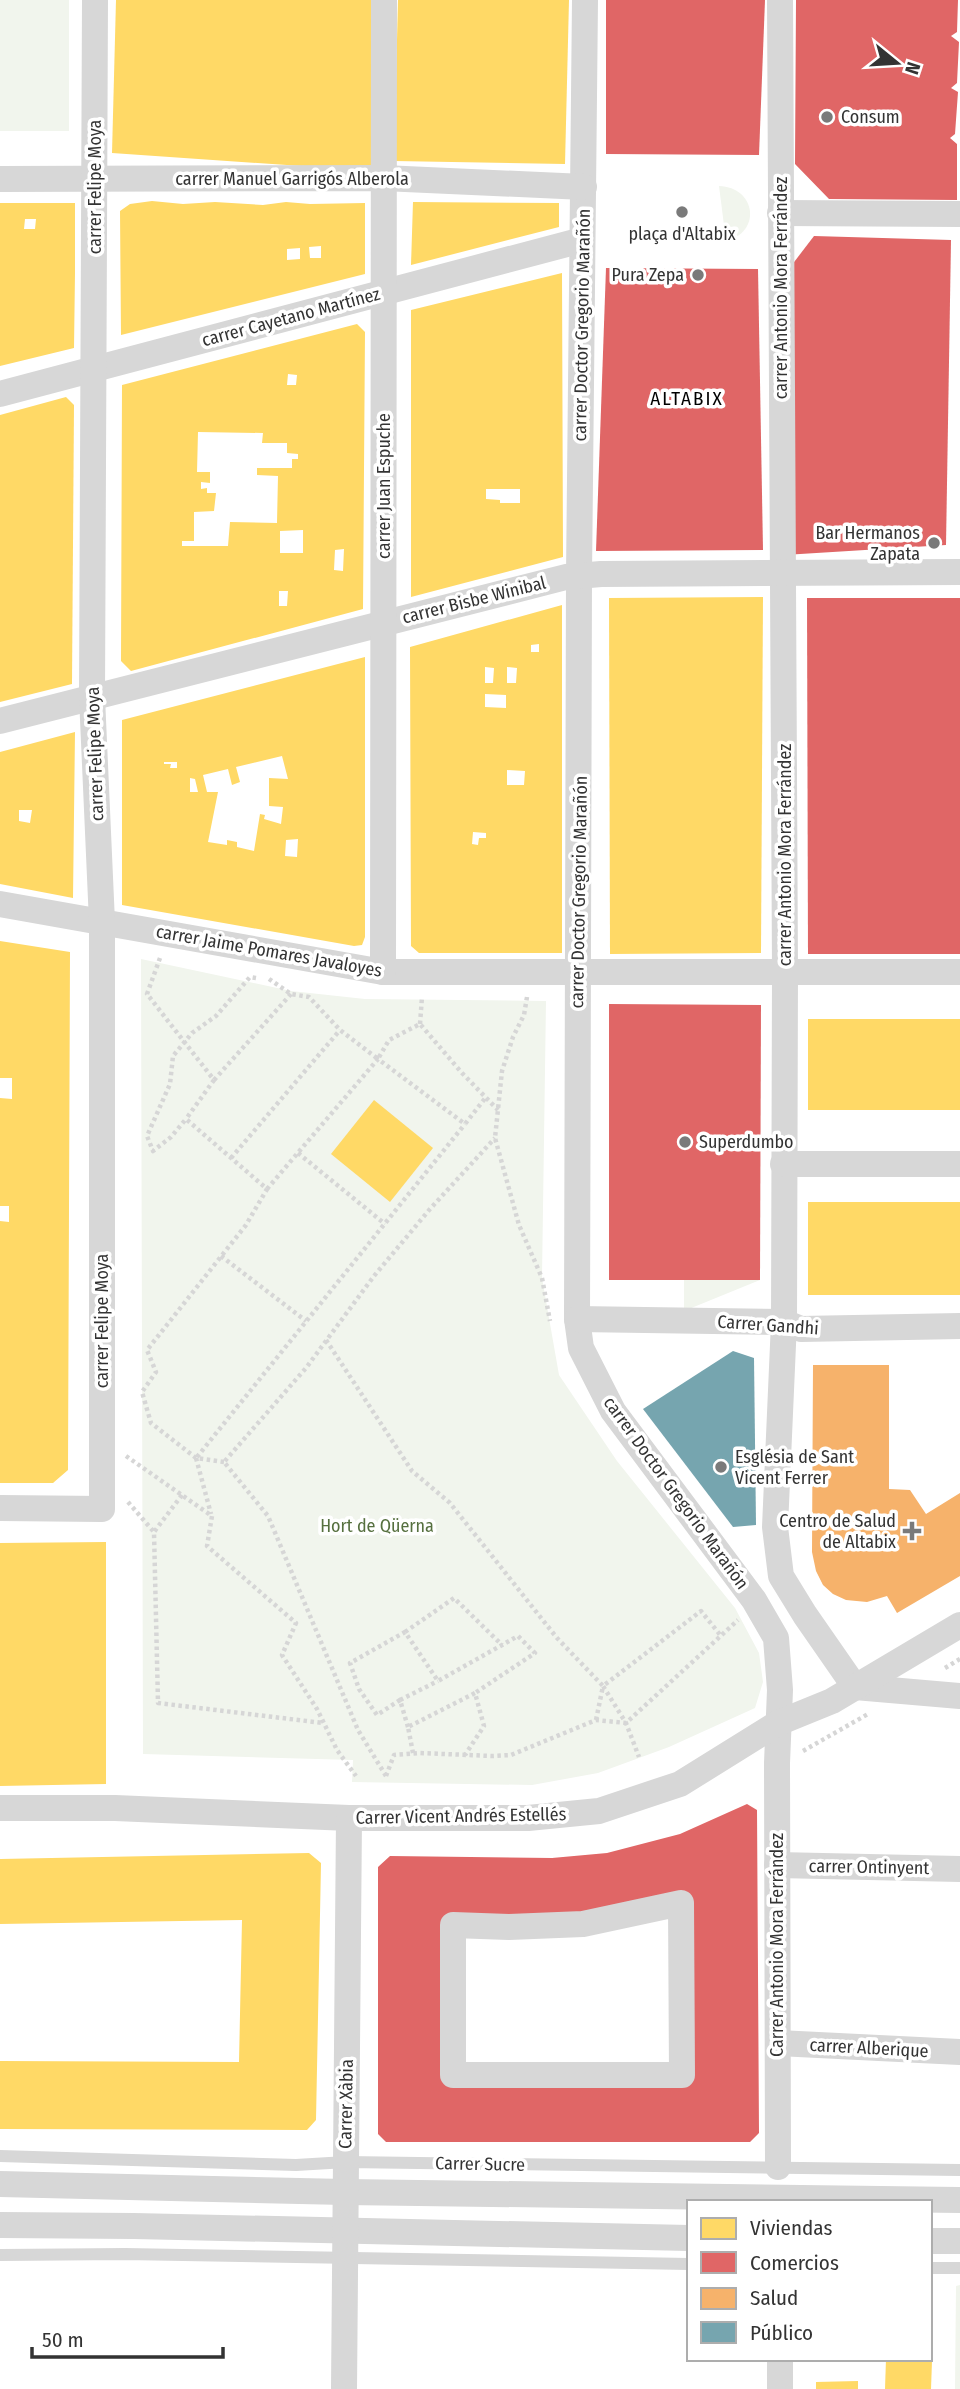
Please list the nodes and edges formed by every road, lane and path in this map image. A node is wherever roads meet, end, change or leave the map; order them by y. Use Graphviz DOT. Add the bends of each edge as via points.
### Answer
graph roads {
  1 [pos="95,0"];
  2 [pos="384,0"];
  3 [pos="585,0"];
  4 [pos="780,0"];
  5 [pos="383,178"];
  6 [pos="0,179"];
  7 [pos="95,179"];
  8 [pos="584,187"];
  9 [pos="780,213"];
  10 [pos="960,214"];
  11 [pos="582,240"];
  12 [pos="384,292"];
  13 [pos="93,369"];
  14 [pos="0,394"];
  15 [pos="960,572"];
  16 [pos="784,573"];
  17 [pos="579,576"];
  18 [pos="384,623"];
  19 [pos="92,697"];
  20 [pos="0,721"];
  21 [pos="0,904"];
  22 [pos="102,922"];
  23 [pos="149,957"];
  24 [pos="383,971"];
  25 [pos="579,972"];
  26 [pos="785,972"];
  27 [pos="960,972"];
  28 [pos="422,992"];
  29 [pos="291,994"];
  30 [pos="420,1024"];
  31 [pos="340,1030"];
  32 [pos="184,1044"];
  33 [pos="378,1059"];
  34 [pos="214,1080"];
  35 [pos="486,1097"];
  36 [pos="498,1110"];
  37 [pos="186,1119"];
  38 [pos="465,1124"];
  39 [pos="495,1139"];
  40 [pos="298,1153"];
  41 [pos="231,1158"];
  42 [pos="783,1164"];
  43 [pos="960,1164"];
  44 [pos="267,1189"];
  45 [pos="385,1224"];
  46 [pos="221,1256"];
  47 [pos="577,1319"];
  48 [pos="306,1321"];
  49 [pos="784,1322"];
  50 [pos="960,1326"];
  51 [pos="327,1340"];
  52 [pos="126,1443"];
  53 [pos="126,1456"];
  54 [pos="196,1458"];
  55 [pos="224,1462"];
  56 [pos="127,1468"];
  57 [pos="127,1490"];
  58 [pos="182,1495"];
  59 [pos="0,1508"];
  60 [pos="212,1516"];
  61 [pos="154,1532"];
  62 [pos="743,1615"];
  63 [pos="960,1625"];
  64 [pos="405,1632"];
  65 [pos="721,1636"];
  66 [pos="502,1645"];
  67 [pos="438,1681"];
  68 [pos="603,1686"];
  69 [pos="855,1687"];
  70 [pos="475,1693"];
  71 [pos="960,1696"];
  72 [pos="400,1700"];
  73 [pos="596,1720"];
  74 [pos="324,1723"];
  75 [pos="626,1723"];
  76 [pos="778,1723"];
  77 [pos="408,1727"];
  78 [pos="413,1753"];
  79 [pos="465,1755"];
  80 [pos="639,1757"];
  81 [pos="356,1776"];
  82 [pos="0,1808"];
  83 [pos="349,1818"];
  84 [pos="777,1865"];
  85 [pos="960,1869"];
  86 [pos="778,2043"];
  87 [pos="960,2052"];
  88 [pos="682,2075"];
  89 [pos="0,2156"];
  90 [pos="345,2162"];
  91 [pos="778,2167"];
  92 [pos="960,2170"];
  93 [pos="0,2184"];
  94 [pos="345,2192"];
  95 [pos="960,2200"];
  96 [pos="0,2225"];
  97 [pos="344,2232"];
  98 [pos="687,2238"];
  99 [pos="932,2241"];
  100 [pos="960,2241"];
  101 [pos="0,2255"];
  102 [pos="344,2258"];
  103 [pos="687,2264"];
  104 [pos="932,2268"];
  105 [pos="960,2268"];
  106 [pos="780,2361"];
  107 [pos="344,2389"];
  108 [pos="780,2389"];
  1 -- 7 [label="street, carrer Felipe Moya"];
  2 -- 5 [label="street, carrer Juan Espuche"];
  3 -- 8 [label="street, carrer Doctor Gregorio Marañón"];
  4 -- 9 [label="street, carrer Antonio Mora Ferrández"];
  5 -- 7 [label="street, carrer Manuel Garrigós Alberola"];
  5 -- 8 [label="street, carrer Manuel Garrigós Alberola"];
  5 -- 12 [label="street, carrer Juan Espuche"];
  6 -- 7 [label="street, carrer Manuel Garrigós Alberola"];
  7 -- 13 [label="street, carrer Felipe Moya"];
  8 -- 11 [label="street, carrer Doctor Gregorio Marañón"];
  9 -- 10 [label="street"];
  9 -- 16 [label="street, carrer Antonio Mora Ferrández"];
  11 -- 12 [label="street, carrer Cayetano Martínez"];
  11 -- 17 [label="street, carrer Doctor Gregorio Marañón"];
  12 -- 13 [label="street, carrer Cayetano Martínez"];
  12 -- 18 [label="street, carrer Juan Espuche"];
  13 -- 14 [label="street, carrer Cayetano Martínez"];
  13 -- 19 [label="street, carrer Felipe Moya"];
  15 -- 16 [label="street, carrer Bisbe Winibal"];
  16 -- 17 [label="street, carrer Bisbe Winibal"];
  16 -- 26 [label="street, carrer Antonio Mora Ferrández"];
  17 -- 18 [label="street, carrer Bisbe Winibal"];
  17 -- 25 [label="street, carrer Doctor Gregorio Marañón"];
  18 -- 19 [label="street, carrer Bisbe Winibal"];
  18 -- 24 [label="street, carrer Juan Espuche"];
  19 -- 20 [label="street, carrer Bisbe Winibal"];
  19 -- 22 [label="street, carrer Felipe Moya"];
  21 -- 22 [label="street, carrer Jaime Pomares Javaloyes"];
  22 -- 24 [label="street, carrer Jaime Pomares Javaloyes"];
  22 -- 59 [label="street, carrer Felipe Moya" via="102,1508"];
  23 -- 32 [label="path" via="160,957 147,994"];
  24 -- 25 [label="street, carrer Jaime Pomares Javaloyes"];
  25 -- 26 [label="street, carrer Jaime Pomares Javaloyes"];
  25 -- 47 [label="street, carrer Doctor Gregorio Marañón"];
  26 -- 27 [label="street, carrer Jaime Pomares Javaloyes"];
  26 -- 42 [label="street, carrer Antonio Mora Ferrández"];
  28 -- 30 [label="path"];
  29 -- 31 [label="path" via="309,997"];
  29 -- 32 [label="path" via="271,980 250,977"];
  29 -- 34 [label="path"];
  30 -- 33 [label="path" via="388,1040"];
  30 -- 35 [label="path"];
  31 -- 33 [label="path"];
  31 -- 41 [label="path"];
  32 -- 34 [label="path"];
  32 -- 37 [label="path" via="173,1056 170,1084 147,1136 153,1151"];
  33 -- 38 [label="path"];
  33 -- 40 [label="path"];
  34 -- 37 [label="path"];
  35 -- 36 [label="path"];
  35 -- 38 [label="path"];
  37 -- 41 [label="path"];
  38 -- 45 [label="path"];
  39 -- 51 [label="path" via="430,1209"];
  40 -- 44 [label="path"];
  40 -- 45 [label="path"];
  41 -- 44 [label="path"];
  42 -- 43 [label="street"];
  42 -- 49 [label="street, carrer Antonio Mora Ferrández"];
  44 -- 46 [label="path"];
  45 -- 48 [label="path"];
  46 -- 48 [label="path"];
  46 -- 54 [label="path" via="147,1350 156,1372 142,1392 150,1423"];
  47 -- 49 [label="street, Carrer Gandhi"];
  47 -- 76 [label="street, carrer Doctor Gregorio Marañón" via="581,1348 613,1411 754,1600 776,1638"];
  48 -- 54 [label="path"];
  49 -- 50 [label="street, Carrer Gandhi" via="801,1329"];
  49 -- 69 [label="street, carrer Antonio Mora Ferrández" via="775,1527 781,1576"];
  51 -- 55 [label="path"];
  51 -- 68 [label="path" via="412,1471 450,1503 557,1638"];
  52 -- 53 [label="path"];
  53 -- 56 [label="path"];
  53 -- 58 [label="path"];
  54 -- 55 [label="path"];
  54 -- 60 [label="path"];
  55 -- 78 [label="path" via="268,1516 358,1730 386,1776 394,1755"];
  57 -- 61 [label="path" via="127,1501"];
  58 -- 60 [label="path"];
  58 -- 61 [label="path"];
  60 -- 74 [label="path" via="207,1546 296,1623 282,1655"];
  61 -- 74 [label="path" via="158,1703"];
  62 -- 65 [label="path"];
  63 -- 69 [label="street, Carrer Vicent Andrés Estellés"];
  64 -- 66 [label="path" via="454,1598"];
  64 -- 67 [label="path"];
  64 -- 72 [label="path" via="350,1663 359,1689 377,1715"];
  65 -- 68 [label="path" via="701,1611"];
  65 -- 75 [label="path"];
  66 -- 67 [label="path"];
  66 -- 70 [label="path" via="518,1636 535,1653"];
  67 -- 72 [label="path"];
  68 -- 73 [label="path"];
  68 -- 75 [label="path"];
  69 -- 71 [label="street"];
  69 -- 76 [label="street, Carrer Vicent Andrés Estellés"];
  70 -- 77 [label="path"];
  70 -- 79 [label="path" via="484,1726"];
  72 -- 77 [label="path"];
  73 -- 75 [label="path"];
  73 -- 79 [label="path" via="511,1755"];
  74 -- 81 [label="path"];
  75 -- 80 [label="path"];
  76 -- 83 [label="street, Carrer Vicent Andrés Estellés" via="680,1784 598,1811 528,1818"];
  76 -- 84 [label="street, Carrer Antonio Mora Ferrández"];
  77 -- 78 [label="path"];
  78 -- 79 [label="path"];
  82 -- 83 [label="street, Carrer Vicent Andrés Estellés"];
  83 -- 90 [label="street, Carrer Xàbia"];
  84 -- 85 [label="street, carrer Ontinyent"];
  84 -- 86 [label="street, Carrer Antonio Mora Ferrández"];
  86 -- 87 [label="street, carrer Alberique"];
  86 -- 91 [label="street, Carrer Antonio Mora Ferrández"];
  88 -- 88 [label="street" via="453,2075 453,1925 583,1924 681,1903"];
  89 -- 90 [label="lane, Carrer Sucre" via="296,2165"];
  90 -- 91 [label="lane, Carrer Sucre"];
  90 -- 94 [label="street, Carrer Xàbia"];
  91 -- 92 [label="lane, Carrer Sucre"];
  93 -- 94 [label="street, Carrer Sucre"];
  94 -- 95 [label="street, Carrer Sucre"];
  94 -- 97 [label="street, Carrer Xàbia"];
  96 -- 97 [label="street"];
  97 -- 98 [label="street"];
  97 -- 102 [label="street, Carrer Xàbia"];
  99 -- 100 [label="street"];
  101 -- 102 [label="lane"];
  102 -- 103 [label="lane"];
  102 -- 107 [label="street, Carrer Xàbia"];
  104 -- 105 [label="lane"];
  106 -- 108 [label="street"];
}
